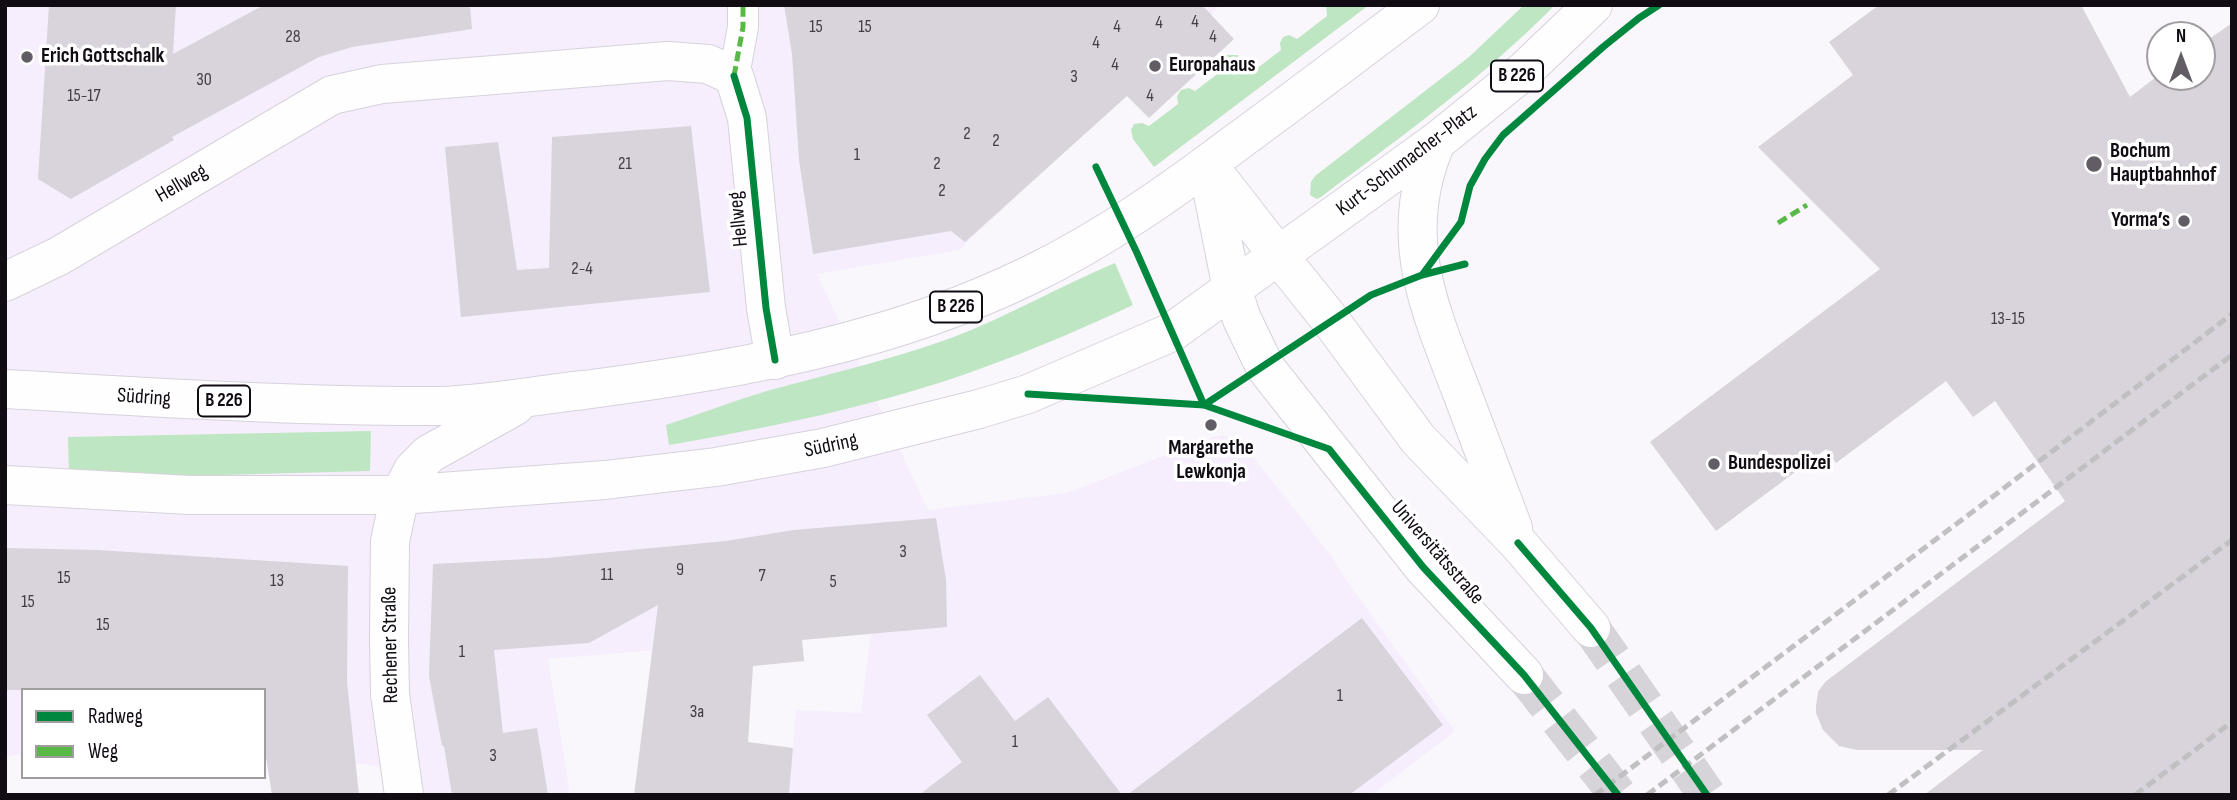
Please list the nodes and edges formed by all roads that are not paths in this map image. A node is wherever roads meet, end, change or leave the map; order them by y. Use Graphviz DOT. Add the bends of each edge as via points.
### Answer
graph roads {
  1 [pos="743,5"];
  2 [pos="1420,5"];
  3 [pos="1593,5"];
  4 [pos="734,76"];
  5 [pos="1436,142"];
  6 [pos="1207,164"];
  7 [pos="1278,255"];
  8 [pos="5,282"];
  9 [pos="1232,289"];
  10 [pos="775,360"];
  11 [pos="5,389"];
  12 [pos="535,396"];
  13 [pos="5,485"];
  14 [pos="400,495"];
  15 [pos="1518,543"];
  16 [pos="1591,628"];
  17 [pos="1524,675"];
  18 [pos="404,795"];
  1 -- 4 [label="street, Hellweg"];
  2 -- 6 [label="main road, B 226"];
  3 -- 5 [label="main road, Kurt-Schumacher-Platz / B 226" via="1525,70"];
  4 -- 8 [label="main road, Hellweg" via="708,64 668,61 382,84 332,95 59,256"];
  4 -- 10 [label="main road, Hellweg" via="747,118"];
  5 -- 7 [label="main road, Kurt-Schumacher-Platz / B 226"];
  5 -- 15 [label="main road" via="1419,194 1417,235 1422,275 1433,318"];
  6 -- 7 [label="main road"];
  6 -- 9 [label="main road"];
  6 -- 10 [label="main road, Südring / B 226" via="1084,247 976,300 881,333"];
  7 -- 9 [label="main road, Kurt-Schumacher-Platz / B 226"];
  7 -- 15 [label="main road" via="1418,439"];
  9 -- 14 [label="main road, Südring / B 226" via="1172,332 1141,346 1028,394 923,425 823,449 659,475"];
  9 -- 17 [label="main road, Universitätsstraße" via="1265,367 1423,567"];
  10 -- 12 [label="main road, Südring / B 226"];
  11 -- 12 [label="main road, Südring / B 226" via="176,400 443,406"];
  12 -- 14 [label="main road, Südring" via="429,454 413,470"];
  13 -- 14 [label="main road, Südring / B 226" via="190,495"];
  14 -- 18 [label="main road, Rechener Straße" via="390,541 389,640 390,694"];
  15 -- 16 [label="main road"];
}
